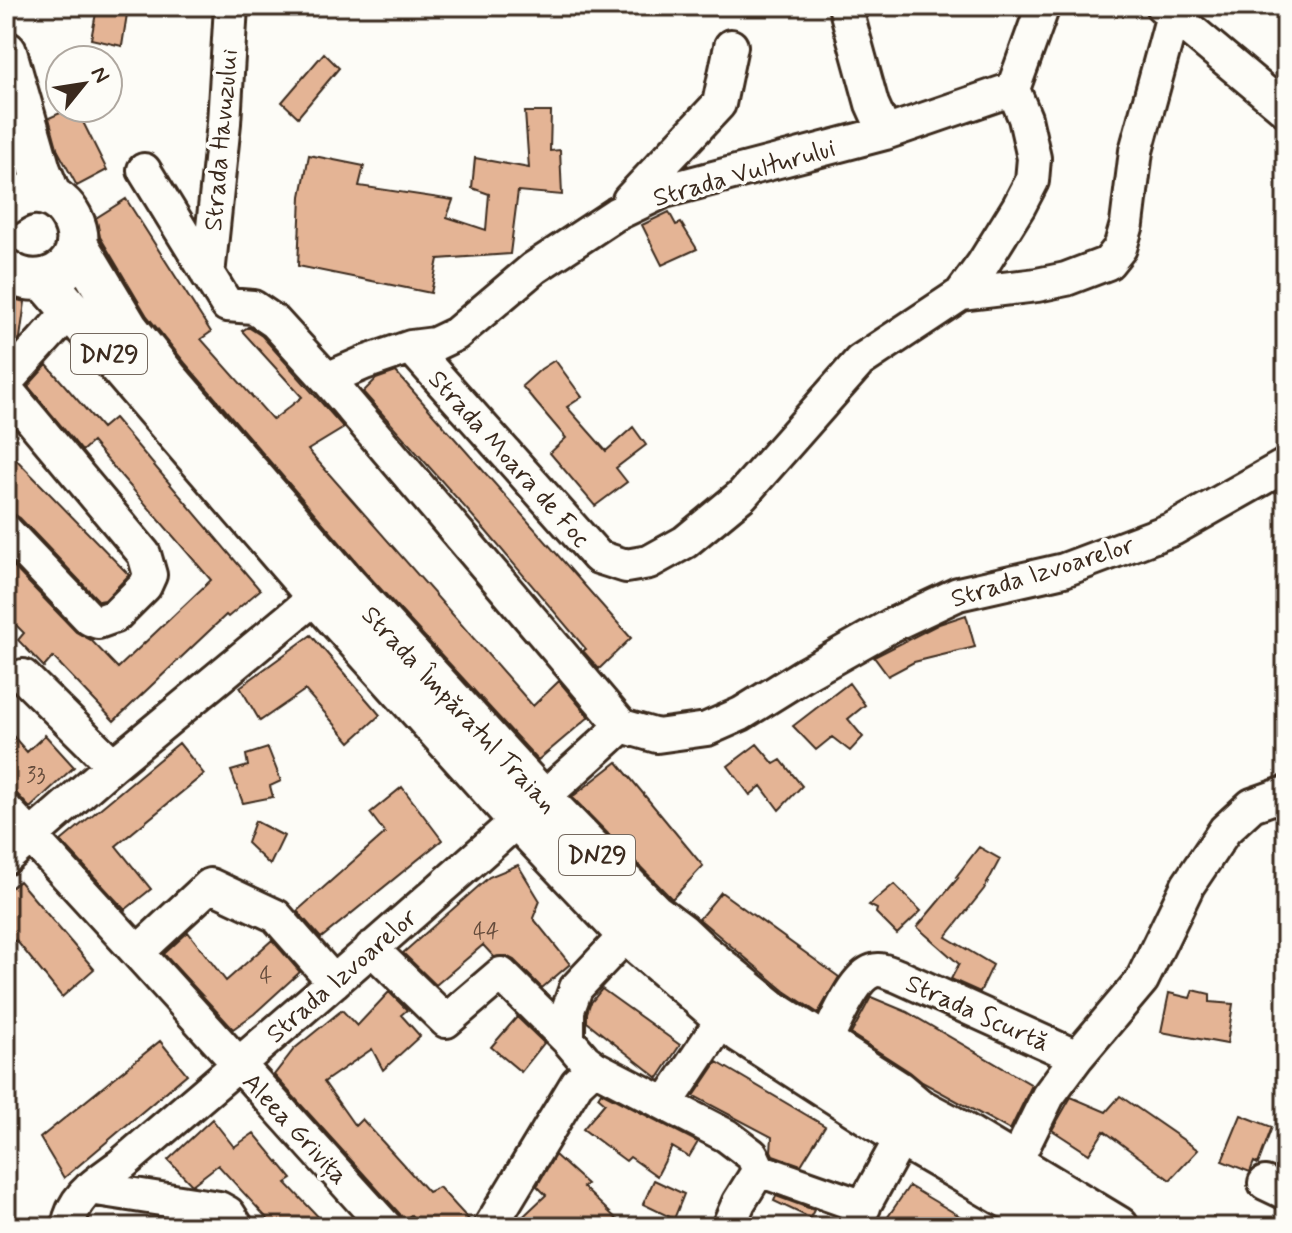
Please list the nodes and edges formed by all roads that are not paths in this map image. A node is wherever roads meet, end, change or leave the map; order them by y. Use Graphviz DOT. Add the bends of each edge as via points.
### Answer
graph roads {
  1 [pos="231,6"];
  2 [pos="845,6"];
  3 [pos="1043,6"];
  4 [pos="1168,11"];
  5 [pos="731,46"];
  6 [pos="6,52"];
  7 [pos="1013,89"];
  8 [pos="1286,110"];
  9 [pos="885,133"];
  10 [pos="144,170"];
  11 [pos="51,197"];
  12 [pos="6,205"];
  13 [pos="616,214"];
  14 [pos="77,244"];
  15 [pos="208,275"];
  16 [pos="20,276"];
  17 [pos="961,294"];
  18 [pos="70,311"];
  19 [pos="411,347"];
  20 [pos="327,379"];
  21 [pos="6,382"];
  22 [pos="6,389"];
  23 [pos="1286,465"];
  24 [pos="6,531"];
  25 [pos="317,596"];
  26 [pos="12,675"];
  27 [pos="622,726"];
  28 [pos="113,765"];
  29 [pos="1286,793"];
  30 [pos="1252,805"];
  31 [pos="531,809"];
  32 [pos="6,810"];
  33 [pos="1286,818"];
  34 [pos="31,836"];
  35 [pos="6,858"];
  36 [pos="627,934"];
  37 [pos="371,948"];
  38 [pos="138,952"];
  39 [pos="334,982"];
  40 [pos="724,1017"];
  41 [pos="568,1040"];
  42 [pos="824,1045"];
  43 [pos="1077,1057"];
  44 [pos="238,1065"];
  45 [pos="594,1067"];
  46 [pos="666,1104"];
  47 [pos="910,1123"];
  48 [pos="1014,1165"];
  49 [pos="759,1170"];
  50 [pos="90,1188"];
  51 [pos="858,1217"];
  52 [pos="68,1227"];
  53 [pos="237,1227"];
  54 [pos="386,1227"];
  55 [pos="490,1227"];
  56 [pos="728,1227"];
  57 [pos="1058,1227"];
  58 [pos="1118,1227"];
  1 -- 15 [label="street, Strada Havuzului"];
  2 -- 9 [label="street"];
  3 -- 7 [label="street"];
  4 -- 8 [label="street"];
  4 -- 17 [label="street" via="1120,248 1108,263 1066,279"];
  5 -- 13 [label="street" via="719,104"];
  6 -- 11 [label="main road, DN29"];
  7 -- 9 [label="street, Strada Vulturului"];
  7 -- 17 [label="street, Strada Moara de Foc" via="1034,158 1032,181"];
  9 -- 13 [label="street, Strada Vulturului" via="664,191"];
  10 -- 15 [label="street"];
  11 -- 12 [label="main road" via="22,196"];
  11 -- 14 [label="main road, DN29" via="72,216"];
  13 -- 19 [label="street, Strada Vulturului" via="534,268 456,334"];
  14 -- 16 [label="main road, DN29" via="73,258 52,277"];
  14 -- 31 [label="main road, Strada Împăratul Traian / DN29" via="128,329 167,378"];
  15 -- 20 [label="street" via="227,305 253,307 275,322"];
  16 -- 18 [label="main road, Strada Împăratul Traian / DN29"];
  17 -- 19 [label="street, Strada Moara de Foc" via="860,361 742,495 685,542 649,562 626,566 598,557"];
  18 -- 21 [label="street"];
  18 -- 25 [label="main road, Strada Împăratul Traian / DN29"];
  19 -- 20 [label="street, Strada Vulturului"];
  20 -- 27 [label="street"];
  22 -- 24 [label="street" via="144,554 150,575 115,616 98,622"];
  23 -- 27 [label="street, Strada Izvoarelor" via="1173,529 1064,570 958,594 707,729 657,736"];
  25 -- 28 [label="street"];
  25 -- 31 [label="main road, Strada Împăratul Traian / DN29"];
  26 -- 28 [label="street"];
  27 -- 31 [label="street, Strada Izvoarelor"];
  28 -- 34 [label="street"];
  29 -- 30 [label="street"];
  30 -- 33 [label="street"];
  30 -- 43 [label="street" via="1225,830 1188,885 1142,980"];
  31 -- 36 [label="main road, Strada Împăratul Traian / DN29"];
  31 -- 37 [label="street, Strada Izvoarelor"];
  31 -- 42 [label="main road, Strada Împăratul Traian / DN29" via="771,1010"];
  32 -- 34 [label="street, Aleea Grivița"];
  34 -- 35 [label="street"];
  34 -- 38 [label="street, Aleea Grivița"];
  36 -- 40 [label="main road, Strada Împăratul Traian / DN29"];
  36 -- 41 [label="street" via="576,988 568,1010"];
  37 -- 39 [label="street, Strada Izvoarelor"];
  37 -- 41 [label="street" via="446,1021 501,974"];
  38 -- 39 [label="street" via="210,885 276,916"];
  38 -- 44 [label="street, Aleea Grivița"];
  39 -- 44 [label="street, Strada Izvoarelor"];
  40 -- 46 [label="street"];
  40 -- 47 [label="main road, Strada Împăratul Traian / DN29" via="742,1033"];
  41 -- 45 [label="street"];
  42 -- 43 [label="street, Strada Scurtă" via="857,983 881,970"];
  42 -- 47 [label="main road, Strada Împăratul Traian / DN29" via="897,1091"];
  43 -- 48 [label="street" via="1048,1096"];
  44 -- 50 [label="street, Strada Izvoarelor"];
  44 -- 54 [label="street, Aleea Grivița"];
  45 -- 46 [label="street"];
  45 -- 55 [label="street" via="577,1083"];
  46 -- 49 [label="street" via="727,1136 752,1155"];
  47 -- 48 [label="main road, Strada Împăratul Traian / DN29" via="951,1126"];
  47 -- 51 [label="street"];
  47 -- 57 [label="main road, Strada Împăratul Traian / DN29"];
  48 -- 58 [label="main road, Strada Împăratul Traian / DN29"];
  49 -- 51 [label="street"];
  49 -- 56 [label="street"];
  50 -- 52 [label="street, Strada Izvoarelor" via="71,1211"];
  50 -- 53 [label="street" via="219,1208"];
}
